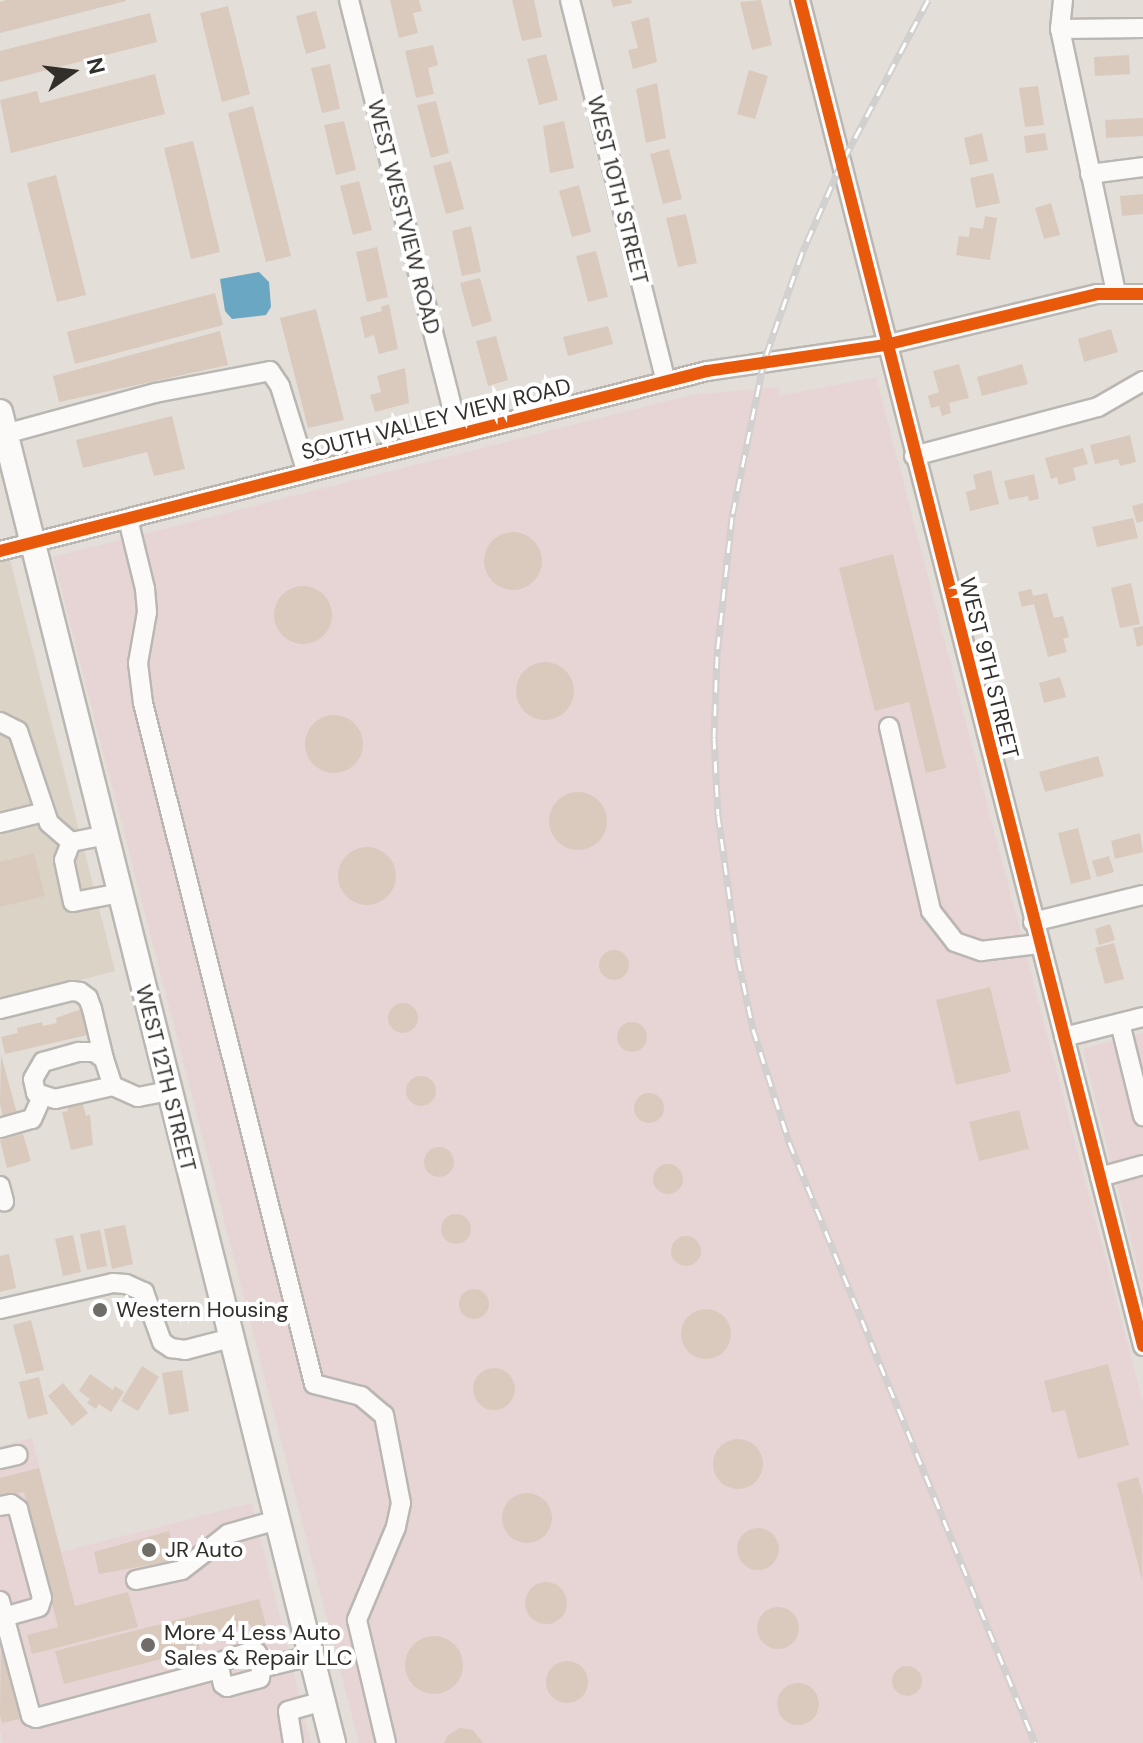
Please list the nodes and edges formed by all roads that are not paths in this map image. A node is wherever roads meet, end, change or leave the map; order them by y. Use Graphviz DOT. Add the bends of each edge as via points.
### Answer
graph roads {
  1 [pos="349,0"];
  2 [pos="570,0"];
  3 [pos="800,0"];
  4 [pos="1063,0"];
  5 [pos="1143,28"];
  6 [pos="1060,29"];
  7 [pos="1143,167"];
  8 [pos="1090,174"];
  9 [pos="1116,293"];
  10 [pos="1143,294"];
  11 [pos="885,345"];
  12 [pos="666,381"];
  13 [pos="1143,381"];
  14 [pos="3,423"];
  15 [pos="459,434"];
  16 [pos="914,456"];
  17 [pos="307,473"];
  18 [pos="128,519"];
  19 [pos="33,543"];
  20 [pos="0,551"];
  21 [pos="0,722"];
  22 [pos="889,727"];
  23 [pos="44,812"];
  24 [pos="0,823"];
  25 [pos="106,835"];
  26 [pos="71,842"];
  27 [pos="120,893"];
  28 [pos="1143,895"];
  29 [pos="1033,922"];
  30 [pos="1039,944"];
  31 [pos="0,1009"];
  32 [pos="1143,1017"];
  33 [pos="1120,1023"];
  34 [pos="1064,1037"];
  35 [pos="104,1059"];
  36 [pos="113,1086"];
  37 [pos="169,1091"];
  38 [pos="42,1097"];
  39 [pos="1143,1116"];
  40 [pos="0,1128"];
  41 [pos="1143,1165"];
  42 [pos="1100,1177"];
  43 [pos="0,1309"];
  44 [pos="231,1338"];
  45 [pos="1142,1339"];
  46 [pos="0,1506"];
  47 [pos="277,1520"];
  48 [pos="136,1580"];
  49 [pos="2,1609"];
  50 [pos="311,1656"];
  51 [pos="322,1701"];
  52 [pos="293,1743"];
  53 [pos="333,1743"];
  54 [pos="386,1743"];
  1 -- 15 [label="street, WEST WESTVIEW ROAD"];
  2 -- 12 [label="street, WEST 10TH STREET"];
  3 -- 11 [label="street, WEST 9TH STREET"];
  4 -- 6 [label="street"];
  5 -- 6 [label="street"];
  6 -- 8 [label="street"];
  7 -- 8 [label="street"];
  8 -- 9 [label="street"];
  9 -- 10 [label="street, SOUTH VALLEY VIEW ROAD"];
  9 -- 11 [label="street, SOUTH VALLEY VIEW ROAD"];
  11 -- 12 [label="street, SOUTH VALLEY VIEW ROAD"];
  11 -- 16 [label="street, WEST 9TH STREET"];
  12 -- 15 [label="street, SOUTH VALLEY VIEW ROAD"];
  13 -- 16 [label="street" via="1098,407"];
  14 -- 17 [label="street" via="270,371 280,386"];
  14 -- 19 [label="main road, WEST 12TH STREET"];
  15 -- 17 [label="street, SOUTH VALLEY VIEW ROAD"];
  16 -- 29 [label="street, WEST 9TH STREET"];
  17 -- 18 [label="street, SOUTH VALLEY VIEW ROAD"];
  18 -- 19 [label="street, SOUTH VALLEY VIEW ROAD"];
  18 -- 54 [label="street" via="145,589 146,629 137,679 314,1384 361,1396 384,1415 401,1503 357,1620"];
  19 -- 20 [label="street, SOUTH VALLEY VIEW ROAD"];
  19 -- 25 [label="main road, WEST 12TH STREET"];
  21 -- 23 [label="street" via="18,731"];
  22 -- 30 [label="street" via="931,911 955,942 981,951"];
  23 -- 24 [label="street"];
  23 -- 26 [label="street"];
  25 -- 26 [label="street"];
  25 -- 27 [label="main road, WEST 12TH STREET"];
  26 -- 27 [label="street" via="64,860 73,902"];
  27 -- 37 [label="main road, WEST 12TH STREET"];
  28 -- 29 [label="street"];
  29 -- 30 [label="street, WEST 9TH STREET"];
  30 -- 34 [label="street, WEST 9TH STREET"];
  31 -- 35 [label="street" via="80,992 92,1009"];
  32 -- 33 [label="street"];
  33 -- 34 [label="street"];
  33 -- 39 [label="street"];
  34 -- 42 [label="street, WEST 9TH STREET"];
  35 -- 36 [label="street"];
  35 -- 38 [label="street" via="94,1052 79,1052 43,1062 33,1079"];
  36 -- 37 [label="street" via="138,1097"];
  36 -- 38 [label="street"];
  37 -- 44 [label="main road, WEST 12TH STREET"];
  38 -- 40 [label="street" via="32,1119"];
  41 -- 42 [label="street"];
  42 -- 45 [label="street, WEST 9TH STREET"];
  43 -- 44 [label="street" via="126,1284 144,1292 162,1342 171,1348 185,1350"];
  44 -- 47 [label="main road, WEST 12TH STREET"];
  46 -- 49 [label="street" via="18,1509 42,1598 39,1607"];
  47 -- 48 [label="street" via="228,1534 182,1570"];
  47 -- 50 [label="main road, WEST 12TH STREET"];
  49 -- 50 [label="street" via="31,1716 36,1718 219,1669 227,1687 260,1678 261,1668"];
  50 -- 51 [label="main road, WEST 12TH STREET"];
  51 -- 52 [label="street" via="288,1711"];
  51 -- 53 [label="main road, WEST 12TH STREET"];
}
